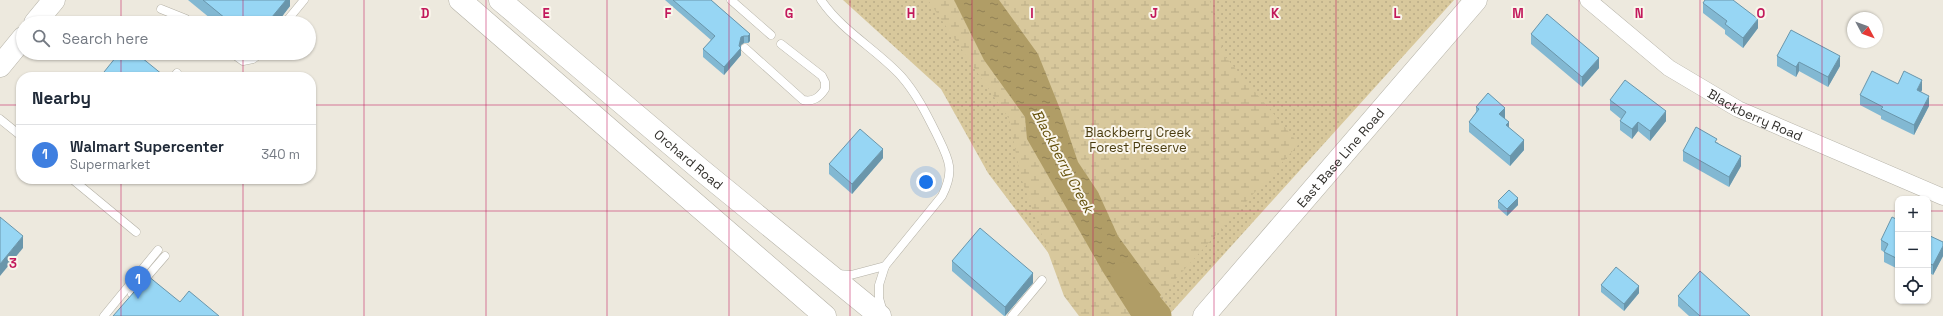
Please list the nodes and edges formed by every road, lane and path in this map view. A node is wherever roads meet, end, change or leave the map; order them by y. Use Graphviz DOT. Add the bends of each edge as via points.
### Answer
graph roads {
  1 [pos="54,0"];
  2 [pos="304,0"];
  3 [pos="460,0"];
  4 [pos="500,0"];
  5 [pos="731,0"];
  6 [pos="821,0"];
  7 [pos="1476,0"];
  8 [pos="1588,0"];
  9 [pos="161,9"];
  10 [pos="41,16"];
  11 [pos="178,16"];
  12 [pos="291,16"];
  13 [pos="771,36"];
  14 [pos="781,44"];
  15 [pos="16,47"];
  16 [pos="745,48"];
  17 [pos="0,66"];
  18 [pos="0,119"];
  19 [pos="16,132"];
  20 [pos="78,184"];
  21 [pos="1941,191"];
  22 [pos="136,232"];
  23 [pos="158,250"];
  24 [pos="165,256"];
  25 [pos="885,266"];
  26 [pos="823,269"];
  27 [pos="1042,280"];
  28 [pos="810,306"];
  29 [pos="1210,310"];
  30 [pos="104,316"];
  31 [pos="114,316"];
  32 [pos="880,316"];
  33 [pos="884,316"];
  34 [pos="1012,316"];
  1 -- 10 [label="main road"];
  2 -- 12 [label="lane"];
  3 -- 28 [label="main road"];
  4 -- 26 [label="main road, Orchard Road" via="700,170"];
  5 -- 13 [label="lane"];
  6 -- 25 [label="lane" via="838,22 900,75 910,87 948,158 948,183 942,196"];
  7 -- 29 [label="main road, East Base Line Road"];
  8 -- 21 [label="street, Blackberry Road" via="1669,68 1738,109"];
  9 -- 11 [label="lane"];
  14 -- 16 [label="lane" via="822,76 825,89 810,102 803,100"];
  15 -- 17 [label="main road"];
  18 -- 19 [label="lane"];
  20 -- 22 [label="lane"];
  23 -- 30 [label="lane"];
  24 -- 31 [label="lane"];
  25 -- 26 [label="lane" via="851,275 836,274"];
  25 -- 33 [label="lane" via="879,285 879,298"];
  26 -- 32 [label="main road, Orchard Road"];
  27 -- 34 [label="lane"];
}
